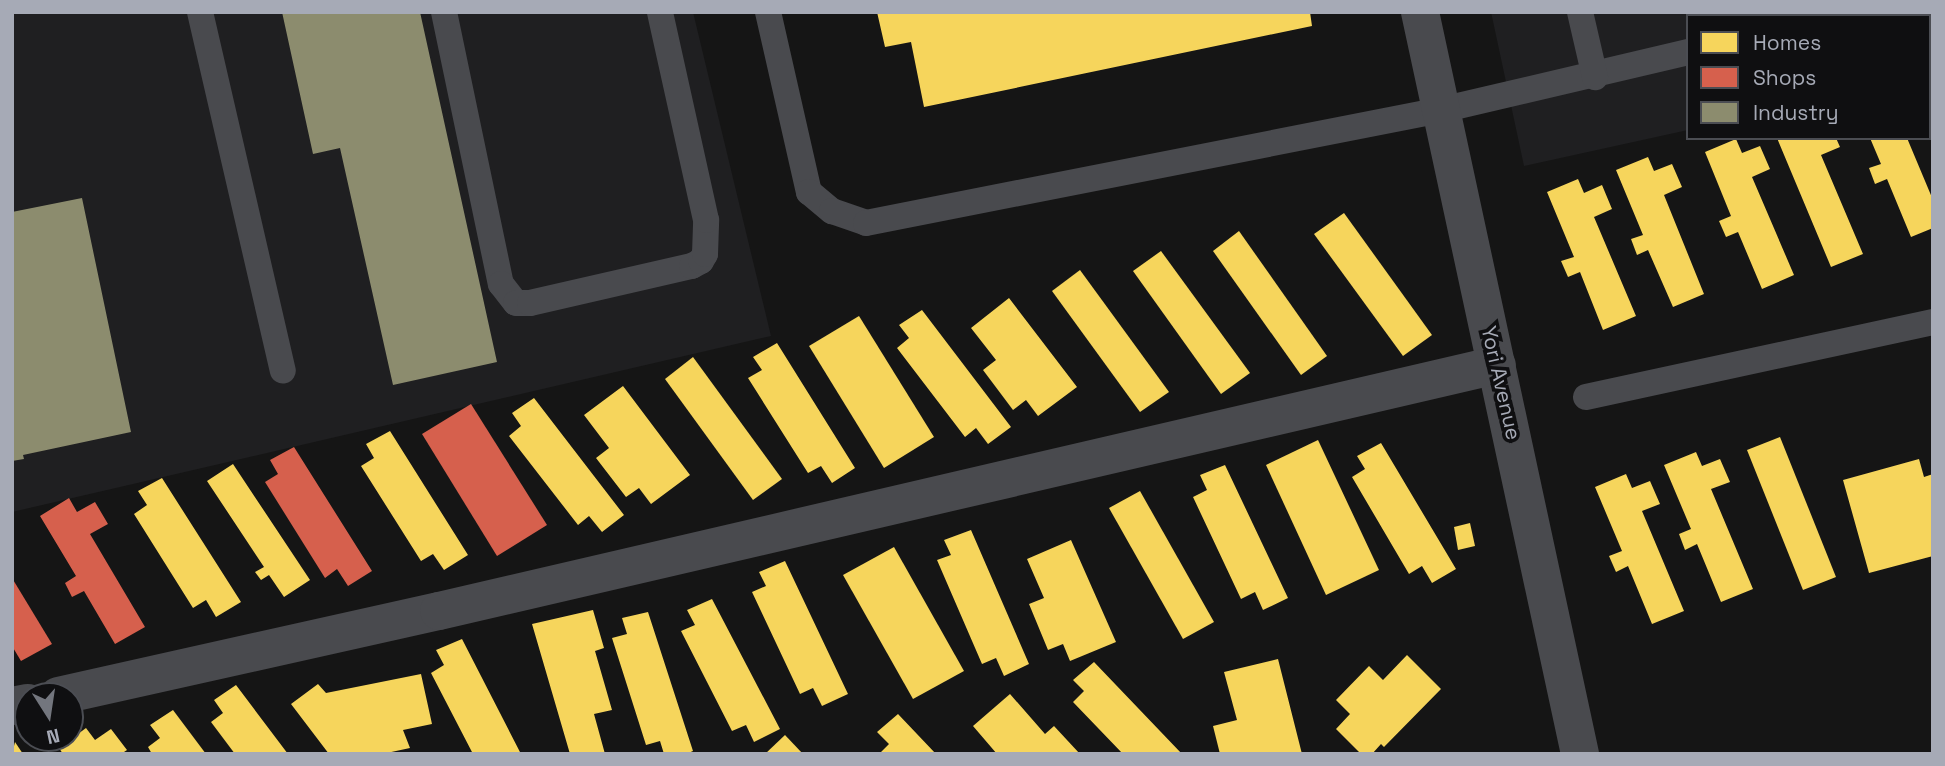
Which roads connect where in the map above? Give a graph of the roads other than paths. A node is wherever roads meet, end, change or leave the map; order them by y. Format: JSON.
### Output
{"nodes":[{"id":1,"x":200,"y":12,"type":"edge"},
{"id":2,"x":444,"y":12,"type":"edge"},
{"id":3,"x":660,"y":12,"type":"edge"},
{"id":4,"x":768,"y":12,"type":"edge"},
{"id":5,"x":1419,"y":12,"type":"edge"},
{"id":6,"x":1580,"y":12,"type":"edge"},
{"id":7,"x":1686,"y":53,"type":"edge"},
{"id":8,"x":1595,"y":76,"type":"junction"},
{"id":9,"x":1441,"y":110,"type":"junction"},
{"id":10,"x":1933,"y":322,"type":"edge"},
{"id":11,"x":1497,"y":365,"type":"junction"},
{"id":12,"x":283,"y":371,"type":"dead end"},
{"id":13,"x":1586,"y":397,"type":"dead end"},
{"id":14,"x":84,"y":690,"type":"edge"},
{"id":15,"x":1580,"y":754,"type":"edge"}],
"edges":[{"from":1,"to":12,"type":"lane"},
{"from":2,"to":3,"type":"lane"},
{"from":4,"to":9,"type":"lane"},
{"from":5,"to":9,"type":"street","name":"Yori Avenue"},
{"from":6,"to":8,"type":"lane"},
{"from":7,"to":8,"type":"lane"},
{"from":8,"to":9,"type":"lane"},
{"from":9,"to":11,"type":"street","name":"Yori Avenue"},
{"from":10,"to":13,"type":"lane"},
{"from":11,"to":14,"type":"street"},
{"from":11,"to":15,"type":"street","name":"Yori Avenue"}]}
